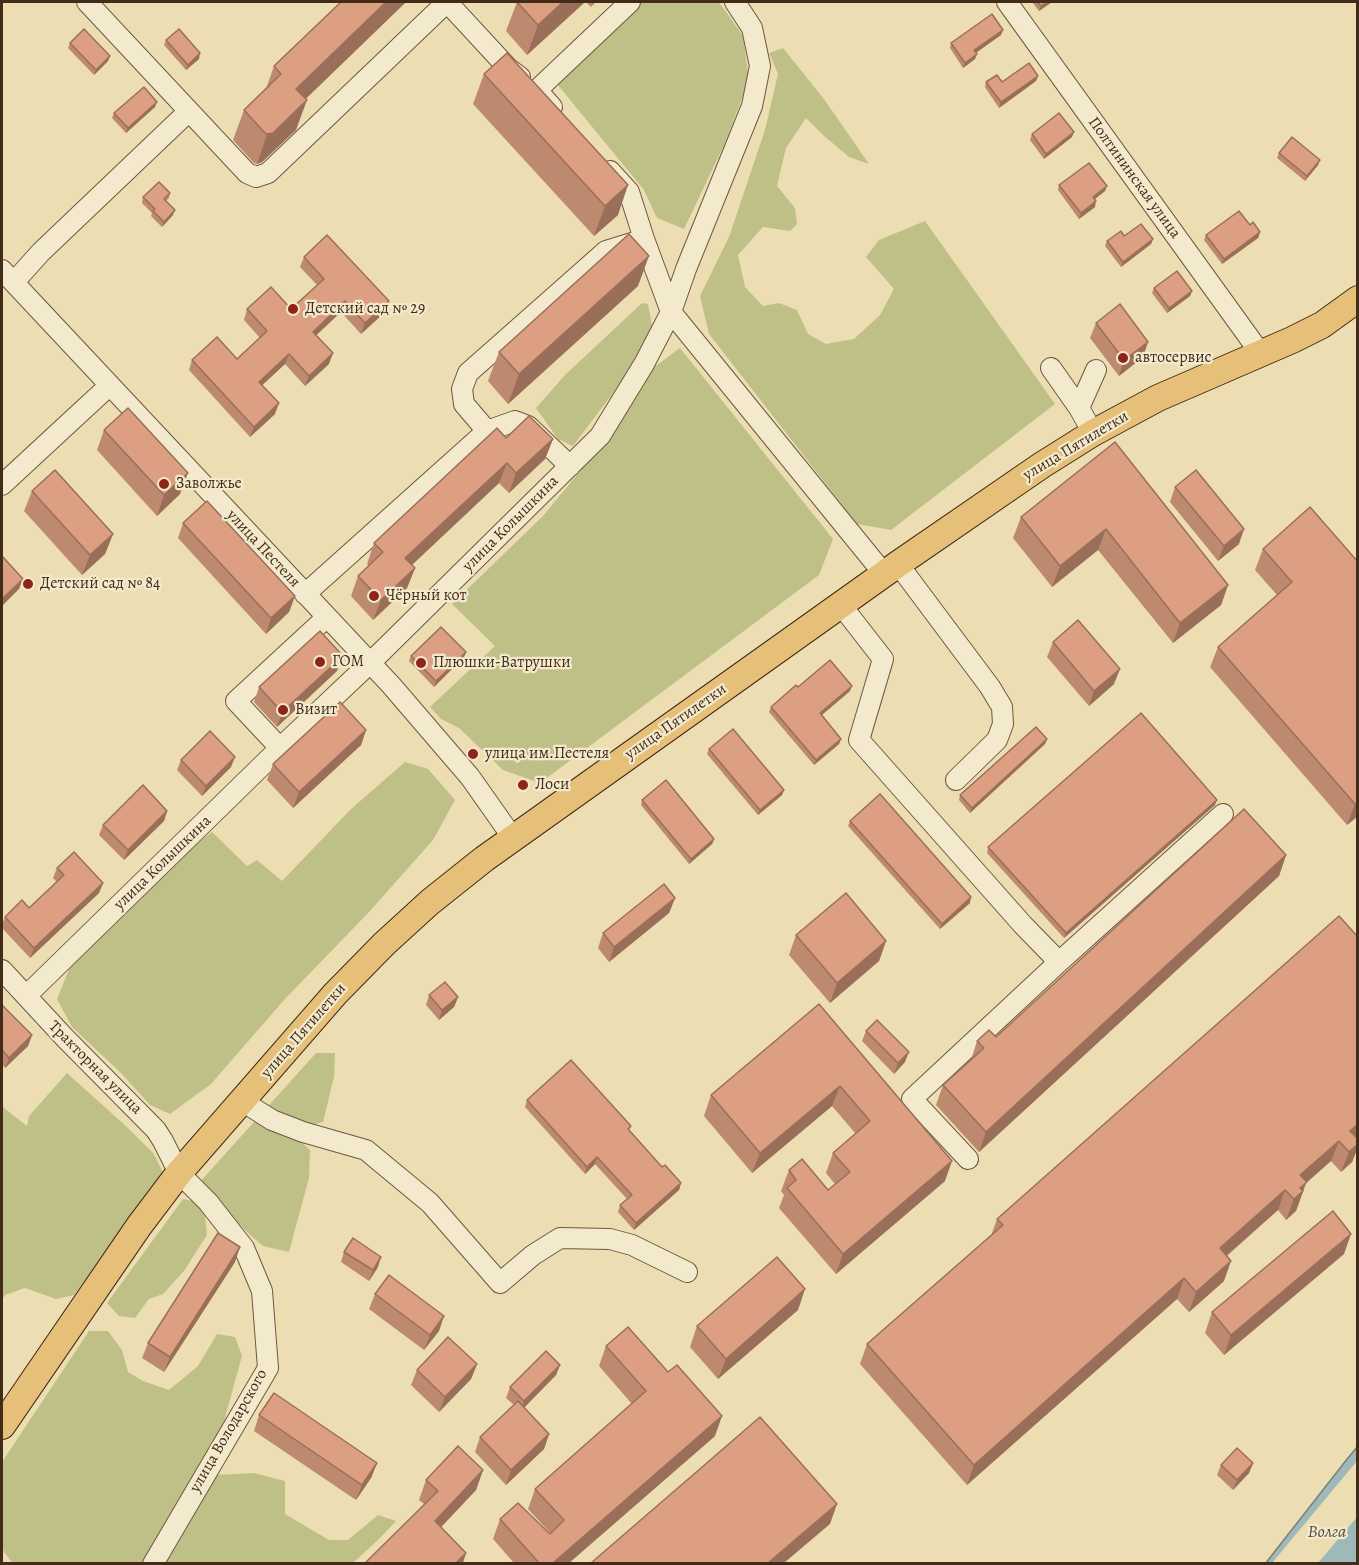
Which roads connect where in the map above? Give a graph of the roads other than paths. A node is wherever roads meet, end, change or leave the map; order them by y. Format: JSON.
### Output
{"nodes":[{"id":1,"x":87,"y":2,"type":"edge"},
{"id":2,"x":447,"y":2,"type":"edge"},
{"id":3,"x":630,"y":2,"type":"edge"},
{"id":4,"x":735,"y":2,"type":"edge"},
{"id":5,"x":1007,"y":2,"type":"edge"},
{"id":6,"x":537,"y":90,"type":"junction"},
{"id":7,"x":189,"y":111,"type":"junction"},
{"id":8,"x":568,"y":124,"type":"edge"},
{"id":9,"x":599,"y":158,"type":"edge"},
{"id":10,"x":644,"y":239,"type":"junction"},
{"id":11,"x":8,"y":276,"type":"edge"},
{"id":12,"x":1358,"y":299,"type":"edge"},
{"id":13,"x":671,"y":312,"type":"junction"},
{"id":14,"x":1261,"y":354,"type":"junction"},
{"id":15,"x":1051,"y":368,"type":"dead end"},
{"id":16,"x":1096,"y":370,"type":"dead end"},
{"id":17,"x":110,"y":385,"type":"junction"},
{"id":18,"x":1079,"y":408,"type":"junction"},
{"id":19,"x":487,"y":431,"type":"junction"},
{"id":20,"x":1093,"y":433,"type":"junction"},
{"id":21,"x":570,"y":466,"type":"junction"},
{"id":22,"x":5,"y":475,"type":"edge"},
{"id":23,"x":891,"y":569,"type":"junction"},
{"id":24,"x":305,"y":594,"type":"junction"},
{"id":25,"x":841,"y":605,"type":"junction"},
{"id":26,"x":327,"y":617,"type":"junction"},
{"id":27,"x":370,"y":663,"type":"junction"},
{"id":28,"x":280,"y":748,"type":"junction"},
{"id":29,"x":956,"y":780,"type":"dead end"},
{"id":30,"x":1223,"y":814,"type":"dead end"},
{"id":31,"x":513,"y":838,"type":"junction"},
{"id":32,"x":1059,"y":962,"type":"junction"},
{"id":33,"x":2,"y":970,"type":"edge"},
{"id":34,"x":26,"y":996,"type":"junction"},
{"id":35,"x":242,"y":1101,"type":"junction"},
{"id":36,"x":968,"y":1159,"type":"dead end"},
{"id":37,"x":179,"y":1173,"type":"junction"},
{"id":38,"x":687,"y":1272,"type":"dead end"},
{"id":39,"x":2,"y":1426,"type":"edge"},
{"id":40,"x":153,"y":1563,"type":"edge"}],
"edges":[{"from":1,"to":7,"type":"street"},
{"from":2,"to":6,"type":"street"},
{"from":2,"to":7,"type":"street"},
{"from":3,"to":6,"type":"street"},
{"from":4,"to":13,"type":"street","name":"улица Колышкина"},
{"from":5,"to":14,"type":"street","name":"Полтининская улица"},
{"from":6,"to":8,"type":"street"},
{"from":7,"to":11,"type":"street"},
{"from":9,"to":10,"type":"street"},
{"from":10,"to":13,"type":"street"},
{"from":10,"to":19,"type":"street"},
{"from":11,"to":17,"type":"street","name":"улица Пестеля"},
{"from":12,"to":14,"type":"main road","name":"улица Пятилетки"},
{"from":13,"to":21,"type":"street","name":"улица Колышкина"},
{"from":13,"to":23,"type":"street"},
{"from":14,"to":20,"type":"main road","name":"улица Пятилетки"},
{"from":15,"to":18,"type":"street"},
{"from":16,"to":18,"type":"street"},
{"from":17,"to":22,"type":"street"},
{"from":17,"to":24,"type":"street","name":"улица Пестеля"},
{"from":18,"to":20,"type":"street"},
{"from":19,"to":21,"type":"street"},
{"from":19,"to":24,"type":"street"},
{"from":20,"to":23,"type":"main road","name":"улица Пятилетки"},
{"from":21,"to":27,"type":"street","name":"улица Колышкина"},
{"from":23,"to":25,"type":"main road","name":"улица Пятилетки"},
{"from":23,"to":29,"type":"street"},
{"from":24,"to":26,"type":"street","name":"улица Пестеля"},
{"from":25,"to":31,"type":"main road","name":"улица Пятилетки"},
{"from":25,"to":32,"type":"street"},
{"from":26,"to":27,"type":"street","name":"улица Пестеля"},
{"from":26,"to":28,"type":"street"},
{"from":27,"to":28,"type":"street","name":"улица Колышкина"},
{"from":27,"to":31,"type":"street","name":"улица Пестеля"},
{"from":28,"to":34,"type":"street","name":"улица Колышкина"},
{"from":30,"to":32,"type":"street"},
{"from":31,"to":35,"type":"main road","name":"улица Пятилетки"},
{"from":32,"to":36,"type":"street"},
{"from":33,"to":34,"type":"street","name":"Тракторная улица"},
{"from":34,"to":37,"type":"street","name":"Тракторная улица"},
{"from":35,"to":37,"type":"main road","name":"улица Пятилетки"},
{"from":35,"to":38,"type":"street"},
{"from":37,"to":39,"type":"main road","name":"улица Пятилетки"},
{"from":37,"to":40,"type":"street","name":"улица Володарского"}]}
